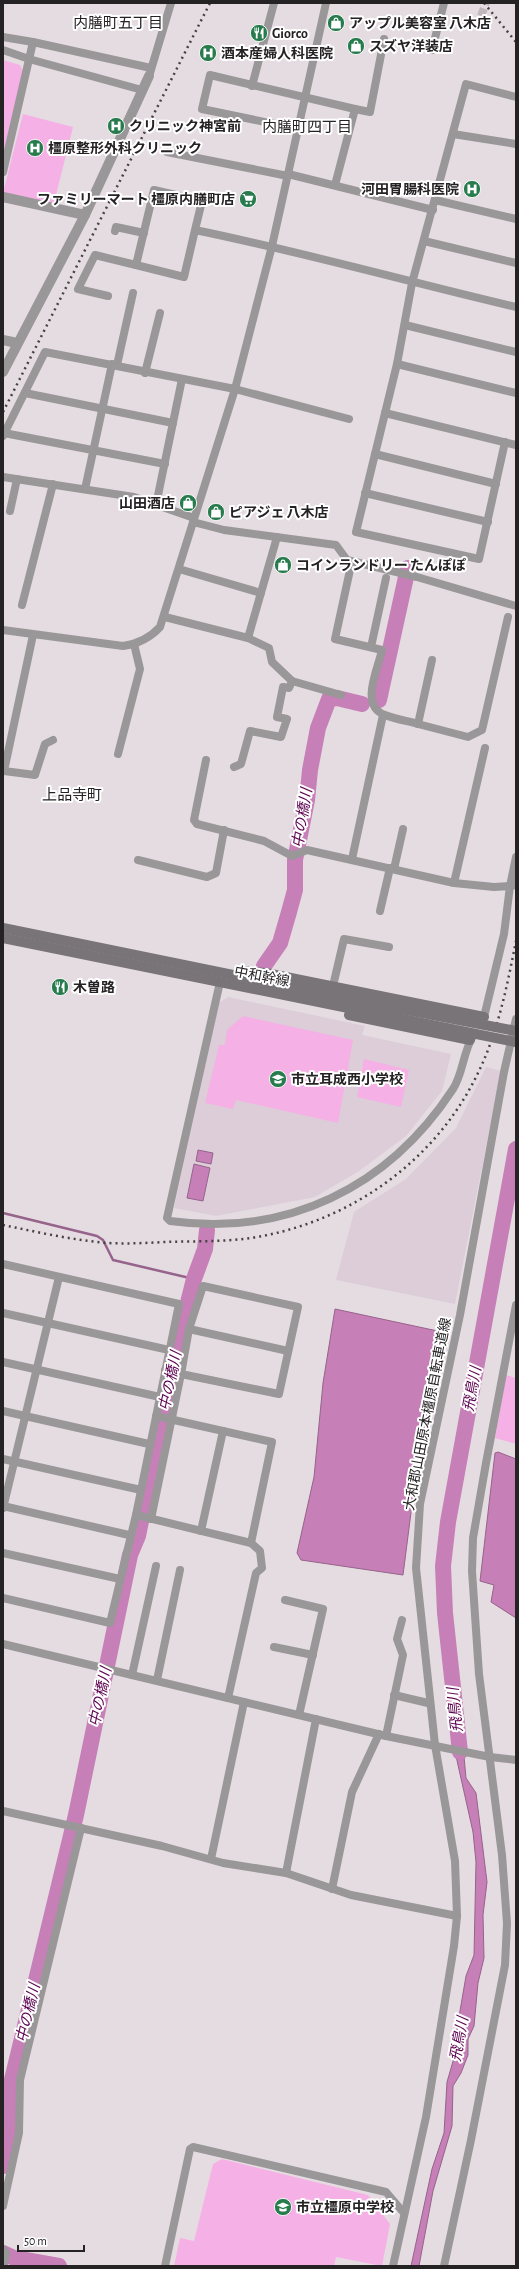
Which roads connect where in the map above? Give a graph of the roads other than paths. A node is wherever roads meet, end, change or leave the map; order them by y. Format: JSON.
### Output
{"nodes":[{"id":1,"x":171,"y":3,"type":"edge"},
{"id":2,"x":274,"y":3,"type":"edge"},
{"id":3,"x":326,"y":3,"type":"edge"},
{"id":4,"x":444,"y":3,"type":"edge"},
{"id":5,"x":3,"y":37,"type":"edge"},
{"id":6,"x":384,"y":39,"type":"dead end"},
{"id":7,"x":33,"y":42,"type":"junction"},
{"id":8,"x":3,"y":50,"type":"edge"},
{"id":9,"x":432,"y":50,"type":"dead end"},
{"id":10,"x":29,"y":59,"type":"junction"},
{"id":11,"x":150,"y":72,"type":"junction"},
{"id":12,"x":252,"y":86,"type":"junction"},
{"id":13,"x":142,"y":90,"type":"junction"},
{"id":14,"x":516,"y":97,"type":"edge"},
{"id":15,"x":306,"y":98,"type":"junction"},
{"id":16,"x":355,"y":109,"type":"junction"},
{"id":17,"x":299,"y":129,"type":"junction"},
{"id":18,"x":453,"y":134,"type":"junction"},
{"id":19,"x":516,"y":144,"type":"edge"},
{"id":20,"x":167,"y":152,"type":"dead end"},
{"id":21,"x":3,"y":172,"type":"edge"},
{"id":22,"x":288,"y":175,"type":"junction"},
{"id":23,"x":334,"y":185,"type":"junction"},
{"id":24,"x":3,"y":197,"type":"edge"},
{"id":25,"x":435,"y":200,"type":"junction"},
{"id":26,"x":432,"y":210,"type":"junction"},
{"id":27,"x":85,"y":215,"type":"junction"},
{"id":28,"x":516,"y":219,"type":"edge"},
{"id":29,"x":195,"y":230,"type":"junction"},
{"id":30,"x":115,"y":231,"type":"dead end"},
{"id":31,"x":144,"y":234,"type":"junction"},
{"id":32,"x":424,"y":241,"type":"junction"},
{"id":33,"x":272,"y":246,"type":"junction"},
{"id":34,"x":516,"y":262,"type":"edge"},
{"id":35,"x":136,"y":265,"type":"junction"},
{"id":36,"x":412,"y":283,"type":"junction"},
{"id":37,"x":133,"y":293,"type":"dead end"},
{"id":38,"x":108,"y":296,"type":"dead end"},
{"id":39,"x":516,"y":308,"type":"edge"},
{"id":40,"x":160,"y":313,"type":"dead end"},
{"id":41,"x":404,"y":325,"type":"junction"},
{"id":42,"x":3,"y":340,"type":"edge"},
{"id":43,"x":17,"y":343,"type":"junction"},
{"id":44,"x":516,"y":352,"type":"edge"},
{"id":45,"x":397,"y":364,"type":"junction"},
{"id":46,"x":114,"y":365,"type":"junction"},
{"id":47,"x":3,"y":372,"type":"edge"},
{"id":48,"x":145,"y":373,"type":"junction"},
{"id":49,"x":182,"y":379,"type":"junction"},
{"id":50,"x":235,"y":389,"type":"junction"},
{"id":51,"x":25,"y":393,"type":"junction"},
{"id":52,"x":516,"y":393,"type":"edge"},
{"id":53,"x":102,"y":409,"type":"junction"},
{"id":54,"x":385,"y":413,"type":"junction"},
{"id":55,"x":349,"y":419,"type":"dead end"},
{"id":56,"x":173,"y":423,"type":"junction"},
{"id":57,"x":4,"y":434,"type":"edge"},
{"id":58,"x":505,"y":442,"type":"junction"},
{"id":59,"x":516,"y":445,"type":"edge"},
{"id":60,"x":94,"y":450,"type":"junction"},
{"id":61,"x":375,"y":454,"type":"junction"},
{"id":62,"x":165,"y":464,"type":"junction"},
{"id":63,"x":3,"y":477,"type":"edge"},
{"id":64,"x":17,"y":479,"type":"junction"},
{"id":65,"x":53,"y":484,"type":"junction"},
{"id":66,"x":496,"y":484,"type":"junction"},
{"id":67,"x":85,"y":489,"type":"junction"},
{"id":68,"x":365,"y":493,"type":"junction"},
{"id":69,"x":156,"y":505,"type":"junction"},
{"id":70,"x":10,"y":511,"type":"dead end"},
{"id":71,"x":193,"y":520,"type":"junction"},
{"id":72,"x":488,"y":522,"type":"junction"},
{"id":73,"x":277,"y":537,"type":"junction"},
{"id":74,"x":179,"y":570,"type":"junction"},
{"id":75,"x":350,"y":570,"type":"dead end"},
{"id":76,"x":386,"y":578,"type":"dead end"},
{"id":77,"x":261,"y":593,"type":"junction"},
{"id":78,"x":22,"y":605,"type":"dead end"},
{"id":79,"x":516,"y":606,"type":"edge"},
{"id":80,"x":165,"y":616,"type":"junction"},
{"id":81,"x":508,"y":617,"type":"dead end"},
{"id":82,"x":3,"y":630,"type":"edge"},
{"id":83,"x":33,"y":635,"type":"junction"},
{"id":84,"x":248,"y":638,"type":"junction"},
{"id":85,"x":134,"y":644,"type":"junction"},
{"id":86,"x":371,"y":648,"type":"junction"},
{"id":87,"x":432,"y":660,"type":"dead end"},
{"id":88,"x":292,"y":681,"type":"junction"},
{"id":89,"x":341,"y":695,"type":"dead end"},
{"id":90,"x":383,"y":715,"type":"junction"},
{"id":91,"x":418,"y":724,"type":"junction"},
{"id":92,"x":52,"y":740,"type":"dead end"},
{"id":93,"x":485,"y":748,"type":"dead end"},
{"id":94,"x":118,"y":754,"type":"dead end"},
{"id":95,"x":206,"y":760,"type":"dead end"},
{"id":96,"x":234,"y":767,"type":"dead end"},
{"id":97,"x":403,"y":829,"type":"dead end"},
{"id":98,"x":224,"y":830,"type":"junction"},
{"id":99,"x":516,"y":857,"type":"edge"},
{"id":100,"x":352,"y":859,"type":"junction"},
{"id":101,"x":138,"y":860,"type":"dead end"},
{"id":102,"x":392,"y":869,"type":"junction"},
{"id":103,"x":454,"y":883,"type":"junction"},
{"id":104,"x":513,"y":886,"type":"edge"},
{"id":105,"x":380,"y":911,"type":"dead end"},
{"id":106,"x":5,"y":928,"type":"edge"},
{"id":107,"x":3,"y":938,"type":"edge"},
{"id":108,"x":389,"y":947,"type":"dead end"},
{"id":109,"x":209,"y":970,"type":"junction"},
{"id":110,"x":220,"y":982,"type":"junction"},
{"id":111,"x":333,"y":986,"type":"junction"},
{"id":112,"x":364,"y":1006,"type":"junction"},
{"id":113,"x":484,"y":1017,"type":"junction"},
{"id":114,"x":516,"y":1019,"type":"edge"},
{"id":115,"x":515,"y":1037,"type":"edge"},
{"id":116,"x":470,"y":1040,"type":"junction"},
{"id":117,"x":3,"y":1264,"type":"edge"},
{"id":118,"x":59,"y":1277,"type":"junction"},
{"id":119,"x":516,"y":1305,"type":"edge"},
{"id":120,"x":3,"y":1313,"type":"edge"},
{"id":121,"x":48,"y":1323,"type":"junction"},
{"id":122,"x":189,"y":1329,"type":"junction"},
{"id":123,"x":169,"y":1350,"type":"junction"},
{"id":124,"x":288,"y":1351,"type":"junction"},
{"id":125,"x":3,"y":1362,"type":"edge"},
{"id":126,"x":36,"y":1369,"type":"junction"},
{"id":127,"x":172,"y":1372,"type":"junction"},
{"id":128,"x":160,"y":1397,"type":"junction"},
{"id":129,"x":3,"y":1411,"type":"edge"},
{"id":130,"x":25,"y":1416,"type":"junction"},
{"id":131,"x":158,"y":1417,"type":"junction"},
{"id":132,"x":170,"y":1420,"type":"junction"},
{"id":133,"x":222,"y":1431,"type":"junction"},
{"id":134,"x":149,"y":1444,"type":"junction"},
{"id":135,"x":3,"y":1459,"type":"edge"},
{"id":136,"x":13,"y":1462,"type":"junction"},
{"id":137,"x":141,"y":1490,"type":"junction"},
{"id":138,"x":3,"y":1507,"type":"edge"},
{"id":139,"x":137,"y":1515,"type":"junction"},
{"id":140,"x":149,"y":1518,"type":"junction"},
{"id":141,"x":201,"y":1531,"type":"junction"},
{"id":142,"x":129,"y":1535,"type":"junction"},
{"id":143,"x":251,"y":1543,"type":"junction"},
{"id":144,"x":3,"y":1553,"type":"edge"},
{"id":145,"x":156,"y":1566,"type":"dead end"},
{"id":146,"x":180,"y":1570,"type":"dead end"},
{"id":147,"x":120,"y":1579,"type":"junction"},
{"id":148,"x":3,"y":1598,"type":"edge"},
{"id":149,"x":285,"y":1600,"type":"dead end"},
{"id":150,"x":402,"y":1620,"type":"dead end"},
{"id":151,"x":3,"y":1644,"type":"edge"},
{"id":152,"x":274,"y":1647,"type":"dead end"},
{"id":153,"x":313,"y":1655,"type":"junction"},
{"id":154,"x":132,"y":1674,"type":"junction"},
{"id":155,"x":157,"y":1680,"type":"junction"},
{"id":156,"x":394,"y":1695,"type":"junction"},
{"id":157,"x":228,"y":1698,"type":"junction"},
{"id":158,"x":244,"y":1702,"type":"junction"},
{"id":159,"x":428,"y":1703,"type":"dead end"},
{"id":160,"x":299,"y":1715,"type":"junction"},
{"id":161,"x":316,"y":1719,"type":"junction"},
{"id":162,"x":382,"y":1735,"type":"junction"},
{"id":163,"x":439,"y":1746,"type":"junction"},
{"id":164,"x":488,"y":1757,"type":"junction"},
{"id":165,"x":516,"y":1760,"type":"edge"},
{"id":166,"x":3,"y":1810,"type":"edge"},
{"id":167,"x":81,"y":1828,"type":"junction"},
{"id":168,"x":211,"y":1859,"type":"junction"},
{"id":169,"x":286,"y":1873,"type":"junction"},
{"id":170,"x":332,"y":1889,"type":"junction"},
{"id":171,"x":457,"y":1916,"type":"junction"},
{"id":172,"x":3,"y":2206,"type":"edge"},
{"id":173,"x":404,"y":2213,"type":"junction"},
{"id":174,"x":3,"y":2249,"type":"edge"},
{"id":175,"x":6,"y":2265,"type":"edge"},
{"id":176,"x":165,"y":2266,"type":"edge"},
{"id":177,"x":393,"y":2266,"type":"edge"},
{"id":178,"x":444,"y":2266,"type":"edge"}],
"edges":[{"from":1,"to":11,"type":"street"},
{"from":2,"to":12,"type":"street"},
{"from":3,"to":15,"type":"street"},
{"from":4,"to":9,"type":"street"},
{"from":5,"to":7,"type":"street"},
{"from":6,"to":16,"type":"street"},
{"from":7,"to":10,"type":"street"},
{"from":7,"to":11,"type":"street"},
{"from":8,"to":10,"type":"street"},
{"from":10,"to":13,"type":"street"},
{"from":10,"to":21,"type":"street"},
{"from":11,"to":13,"type":"street"},
{"from":12,"to":15,"type":"street"},
{"from":12,"to":17,"type":"street"},
{"from":13,"to":27,"type":"street"},
{"from":14,"to":18,"type":"street"},
{"from":15,"to":16,"type":"street"},
{"from":15,"to":17,"type":"street"},
{"from":16,"to":23,"type":"street"},
{"from":17,"to":22,"type":"street"},
{"from":18,"to":19,"type":"street"},
{"from":18,"to":25,"type":"street"},
{"from":20,"to":22,"type":"street"},
{"from":22,"to":23,"type":"street"},
{"from":22,"to":33,"type":"street"},
{"from":23,"to":26,"type":"street"},
{"from":24,"to":27,"type":"street"},
{"from":25,"to":26,"type":"street"},
{"from":25,"to":28,"type":"street"},
{"from":26,"to":32,"type":"street"},
{"from":27,"to":43,"type":"street"},
{"from":29,"to":31,"type":"street"},
{"from":29,"to":33,"type":"street"},
{"from":29,"to":35,"type":"street"},
{"from":30,"to":31,"type":"street"},
{"from":31,"to":35,"type":"street"},
{"from":32,"to":34,"type":"street"},
{"from":32,"to":36,"type":"street"},
{"from":33,"to":36,"type":"street"},
{"from":33,"to":50,"type":"street"},
{"from":35,"to":38,"type":"street"},
{"from":36,"to":39,"type":"street"},
{"from":36,"to":41,"type":"street"},
{"from":37,"to":46,"type":"street"},
{"from":40,"to":48,"type":"street"},
{"from":41,"to":44,"type":"street"},
{"from":41,"to":45,"type":"street"},
{"from":42,"to":43,"type":"street"},
{"from":43,"to":47,"type":"street"},
{"from":45,"to":52,"type":"street"},
{"from":45,"to":54,"type":"street"},
{"from":46,"to":48,"type":"street"},
{"from":46,"to":51,"type":"street"},
{"from":46,"to":53,"type":"street"},
{"from":48,"to":49,"type":"street"},
{"from":49,"to":50,"type":"street"},
{"from":49,"to":56,"type":"street"},
{"from":50,"to":55,"type":"street"},
{"from":50,"to":71,"type":"street"},
{"from":51,"to":53,"type":"street"},
{"from":51,"to":57,"type":"street"},
{"from":53,"to":56,"type":"street"},
{"from":53,"to":60,"type":"street"},
{"from":54,"to":58,"type":"street"},
{"from":54,"to":61,"type":"street"},
{"from":56,"to":62,"type":"street"},
{"from":57,"to":60,"type":"street"},
{"from":58,"to":59,"type":"street"},
{"from":58,"to":66,"type":"street"},
{"from":60,"to":62,"type":"street"},
{"from":60,"to":67,"type":"street"},
{"from":61,"to":66,"type":"street"},
{"from":61,"to":68,"type":"street"},
{"from":62,"to":69,"type":"street"},
{"from":63,"to":64,"type":"street"},
{"from":64,"to":65,"type":"street"},
{"from":64,"to":70,"type":"street"},
{"from":65,"to":67,"type":"street"},
{"from":65,"to":78,"type":"street"},
{"from":66,"to":72,"type":"street"},
{"from":67,"to":69,"type":"street"},
{"from":68,"to":72,"type":"street"},
{"from":68,"to":72,"type":"street"},
{"from":69,"to":71,"type":"street"},
{"from":71,"to":73,"type":"street"},
{"from":71,"to":74,"type":"street"},
{"from":73,"to":77,"type":"street"},
{"from":73,"to":79,"type":"street"},
{"from":74,"to":77,"type":"street"},
{"from":74,"to":80,"type":"street"},
{"from":75,"to":86,"type":"street"},
{"from":76,"to":86,"type":"street"},
{"from":77,"to":84,"type":"street"},
{"from":80,"to":84,"type":"street"},
{"from":80,"to":85,"type":"street"},
{"from":81,"to":91,"type":"street"},
{"from":82,"to":83,"type":"street"},
{"from":83,"to":85,"type":"street"},
{"from":83,"to":92,"type":"street"},
{"from":84,"to":88,"type":"street"},
{"from":85,"to":94,"type":"street"},
{"from":86,"to":90,"type":"street"},
{"from":87,"to":91,"type":"street"},
{"from":88,"to":89,"type":"street"},
{"from":88,"to":96,"type":"street"},
{"from":90,"to":91,"type":"street"},
{"from":90,"to":100,"type":"street"},
{"from":93,"to":103,"type":"street"},
{"from":95,"to":98,"type":"street"},
{"from":97,"to":102,"type":"street"},
{"from":98,"to":100,"type":"street"},
{"from":98,"to":101,"type":"street"},
{"from":99,"to":104,"type":"street"},
{"from":100,"to":102,"type":"street"},
{"from":102,"to":103,"type":"street"},
{"from":102,"to":105,"type":"street"},
{"from":103,"to":104,"type":"street"},
{"from":104,"to":113,"type":"street"},
{"from":106,"to":109,"type":"main road","name":"中和幹線"},
{"from":107,"to":110,"type":"main road","name":"中和幹線"},
{"from":108,"to":111,"type":"street"},
{"from":109,"to":111,"type":"main road"},
{"from":109,"to":112,"type":"main road","name":"中和幹線"},
{"from":110,"to":112,"type":"main road","name":"中和幹線"},
{"from":110,"to":116,"type":"main road"},
{"from":110,"to":116,"type":"street"},
{"from":111,"to":113,"type":"main road"},
{"from":112,"to":115,"type":"main road","name":"中和幹線","bridge":true},
{"from":113,"to":116,"type":"street"},
{"from":114,"to":115,"type":"street","name":"大和郡山田原本橿原自転車道線"},
{"from":115,"to":163,"type":"street","name":"大和郡山田原本橿原自転車道線"},
{"from":117,"to":118,"type":"street"},
{"from":118,"to":121,"type":"street"},
{"from":118,"to":123,"type":"street"},
{"from":119,"to":164,"type":"street"},
{"from":120,"to":121,"type":"street"},
{"from":121,"to":123,"type":"street"},
{"from":121,"to":126,"type":"street"},
{"from":122,"to":124,"type":"street"},
{"from":122,"to":124,"type":"street"},
{"from":122,"to":127,"type":"street"},
{"from":123,"to":127,"type":"street"},
{"from":124,"to":127,"type":"street"},
{"from":125,"to":126,"type":"street"},
{"from":126,"to":128,"type":"street"},
{"from":126,"to":130,"type":"street"},
{"from":127,"to":128,"type":"street"},
{"from":127,"to":132,"type":"street"},
{"from":128,"to":131,"type":"street"},
{"from":129,"to":130,"type":"street"},
{"from":130,"to":134,"type":"street"},
{"from":130,"to":136,"type":"street"},
{"from":131,"to":132,"type":"street"},
{"from":131,"to":134,"type":"street"},
{"from":132,"to":133,"type":"street"},
{"from":132,"to":140,"type":"street"},
{"from":133,"to":141,"type":"street"},
{"from":133,"to":143,"type":"street"},
{"from":134,"to":137,"type":"street"},
{"from":135,"to":136,"type":"street"},
{"from":136,"to":137,"type":"street"},
{"from":136,"to":138,"type":"street"},
{"from":137,"to":139,"type":"street"},
{"from":138,"to":142,"type":"street"},
{"from":139,"to":140,"type":"street"},
{"from":139,"to":142,"type":"street"},
{"from":140,"to":141,"type":"street"},
{"from":141,"to":143,"type":"street"},
{"from":142,"to":147,"type":"street"},
{"from":143,"to":157,"type":"street"},
{"from":144,"to":147,"type":"street"},
{"from":145,"to":154,"type":"street"},
{"from":146,"to":155,"type":"street"},
{"from":147,"to":148,"type":"street"},
{"from":149,"to":153,"type":"street"},
{"from":150,"to":156,"type":"street"},
{"from":151,"to":154,"type":"street"},
{"from":152,"to":153,"type":"street"},
{"from":153,"to":160,"type":"street"},
{"from":154,"to":155,"type":"street"},
{"from":155,"to":157,"type":"street"},
{"from":156,"to":159,"type":"street"},
{"from":156,"to":162,"type":"street"},
{"from":157,"to":158,"type":"street"},
{"from":158,"to":160,"type":"street"},
{"from":158,"to":168,"type":"street"},
{"from":160,"to":161,"type":"street"},
{"from":161,"to":162,"type":"street"},
{"from":161,"to":169,"type":"street"},
{"from":162,"to":163,"type":"street"},
{"from":162,"to":170,"type":"street"},
{"from":163,"to":164,"type":"street"},
{"from":163,"to":171,"type":"street","name":"大和郡山田原本橿原自転車道線"},
{"from":164,"to":165,"type":"street"},
{"from":164,"to":178,"type":"street"},
{"from":166,"to":167,"type":"street"},
{"from":167,"to":168,"type":"street"},
{"from":167,"to":172,"type":"street"},
{"from":168,"to":169,"type":"street"},
{"from":169,"to":170,"type":"street"},
{"from":170,"to":171,"type":"street"},
{"from":171,"to":173,"type":"street","name":"大和郡山田原本橿原自転車道線"},
{"from":173,"to":176,"type":"street"},
{"from":173,"to":177,"type":"street"},
{"from":174,"to":175,"type":"street"}]}
